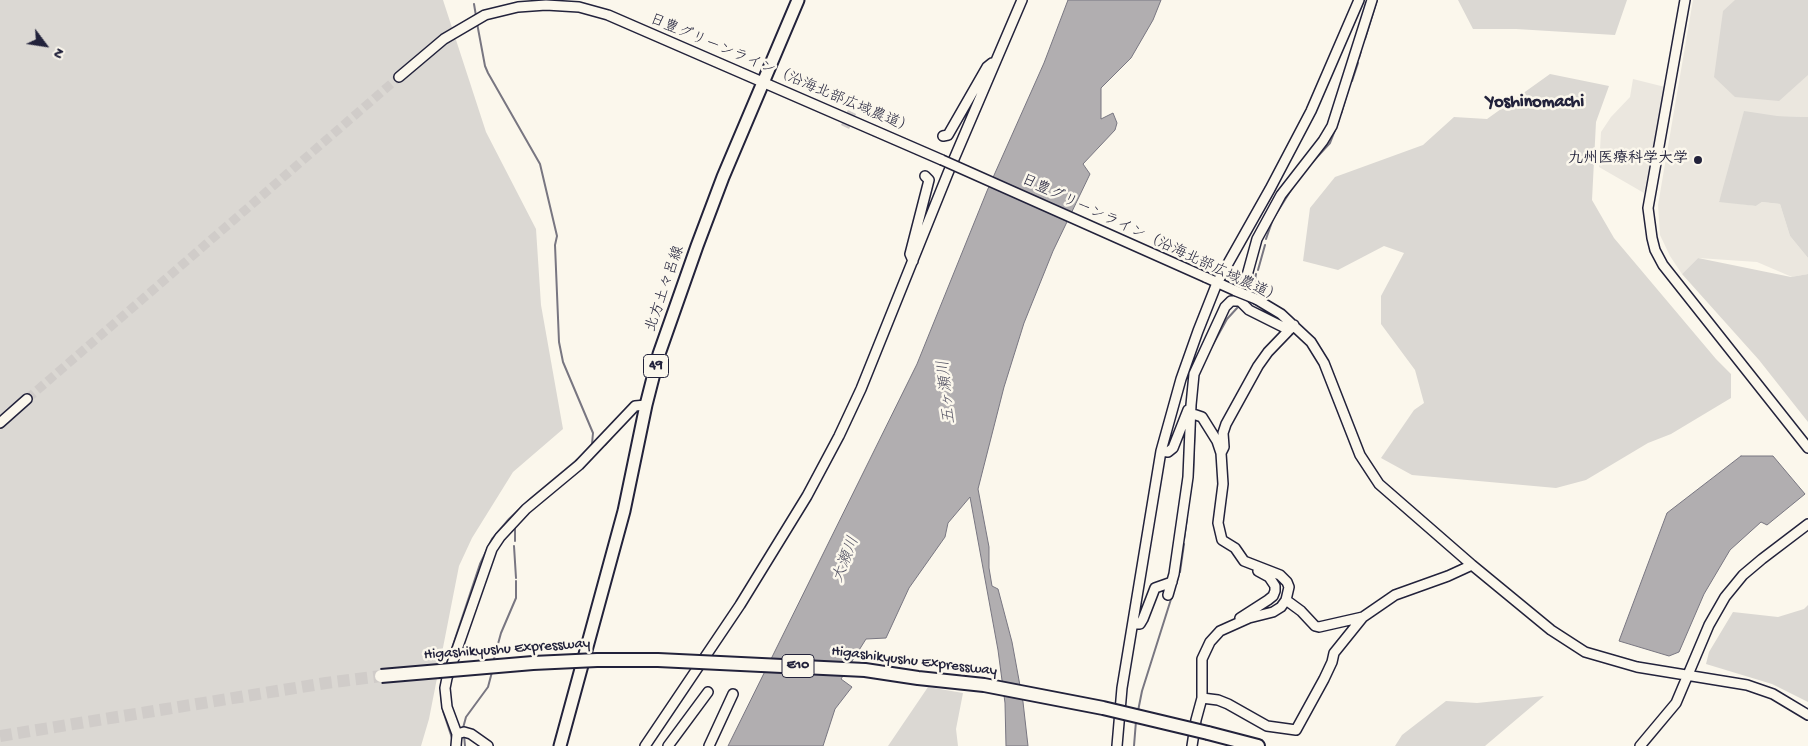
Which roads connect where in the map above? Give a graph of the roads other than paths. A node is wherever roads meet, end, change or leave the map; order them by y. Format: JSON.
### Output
{"nodes":[{"id":1,"x":798,"y":0,"type":"edge"},
{"id":2,"x":1022,"y":0,"type":"edge"},
{"id":3,"x":1359,"y":0,"type":"edge"},
{"id":4,"x":1372,"y":0,"type":"edge"},
{"id":5,"x":1685,"y":0,"type":"edge"},
{"id":6,"x":996,"y":60,"type":"junction"},
{"id":7,"x":399,"y":77,"type":"tunnel mouth"},
{"id":8,"x":762,"y":82,"type":"junction"},
{"id":9,"x":943,"y":136,"type":"dead end"},
{"id":10,"x":925,"y":176,"type":"dead end"},
{"id":11,"x":914,"y":261,"type":"junction"},
{"id":12,"x":1217,"y":283,"type":"junction"},
{"id":13,"x":1240,"y":301,"type":"junction"},
{"id":14,"x":1291,"y":327,"type":"junction"},
{"id":15,"x":27,"y":399,"type":"tunnel mouth"},
{"id":16,"x":646,"y":405,"type":"junction"},
{"id":17,"x":1190,"y":409,"type":"junction"},
{"id":18,"x":0,"y":423,"type":"edge"},
{"id":19,"x":1808,"y":448,"type":"edge"},
{"id":20,"x":1161,"y":451,"type":"junction"},
{"id":21,"x":1221,"y":453,"type":"junction"},
{"id":22,"x":1808,"y":524,"type":"edge"},
{"id":23,"x":1244,"y":561,"type":"junction"},
{"id":24,"x":1472,"y":565,"type":"junction"},
{"id":25,"x":1172,"y":582,"type":"junction"},
{"id":26,"x":1168,"y":595,"type":"dead end"},
{"id":27,"x":1286,"y":600,"type":"junction"},
{"id":28,"x":1363,"y":617,"type":"junction"},
{"id":29,"x":1133,"y":624,"type":"junction"},
{"id":30,"x":1228,"y":628,"type":"junction"},
{"id":31,"x":1689,"y":675,"type":"junction"},
{"id":32,"x":382,"y":676,"type":"tunnel mouth"},
{"id":33,"x":708,"y":692,"type":"dead end"},
{"id":34,"x":733,"y":694,"type":"dead end"},
{"id":35,"x":1202,"y":698,"type":"junction"},
{"id":36,"x":1808,"y":715,"type":"edge"},
{"id":37,"x":457,"y":734,"type":"junction"},
{"id":38,"x":456,"y":746,"type":"edge"},
{"id":39,"x":488,"y":746,"type":"edge"},
{"id":40,"x":560,"y":746,"type":"edge"},
{"id":41,"x":645,"y":746,"type":"edge"},
{"id":42,"x":668,"y":746,"type":"edge"},
{"id":43,"x":708,"y":746,"type":"edge"},
{"id":44,"x":1117,"y":746,"type":"edge"},
{"id":45,"x":1192,"y":746,"type":"edge"},
{"id":46,"x":1258,"y":746,"type":"edge"},
{"id":47,"x":1640,"y":746,"type":"edge"}],
"edges":[{"from":1,"to":8,"type":"main road","name":"北方土々呂線","number":"49"},
{"from":2,"to":6,"type":"street"},
{"from":3,"to":12,"type":"street"},
{"from":4,"to":13,"type":"street"},
{"from":5,"to":19,"type":"street"},
{"from":6,"to":9,"type":"street"},
{"from":6,"to":11,"type":"street"},
{"from":7,"to":8,"type":"street","name":"日豊グリーンライン（沿海北部広域農道）"},
{"from":8,"to":12,"type":"street","name":"日豊グリーンライン（沿海北部広域農道）","bridge":true},
{"from":8,"to":16,"type":"main road","name":"北方土々呂線","number":"49"},
{"from":10,"to":11,"type":"street"},
{"from":11,"to":41,"type":"street"},
{"from":12,"to":14,"type":"street","name":"日豊グリーンライン（沿海北部広域農道）","bridge":true},
{"from":12,"to":20,"type":"street"},
{"from":13,"to":14,"type":"street"},
{"from":13,"to":17,"type":"street"},
{"from":14,"to":21,"type":"street"},
{"from":14,"to":24,"type":"street","name":"日豊グリーンライン（沿海北部広域農道）"},
{"from":15,"to":18,"type":"street"},
{"from":16,"to":37,"type":"street"},
{"from":16,"to":40,"type":"main road","name":"北方土々呂線","number":"49"},
{"from":17,"to":20,"type":"street"},
{"from":17,"to":21,"type":"street"},
{"from":17,"to":25,"type":"street"},
{"from":20,"to":29,"type":"street"},
{"from":21,"to":23,"type":"street"},
{"from":22,"to":31,"type":"street"},
{"from":23,"to":27,"type":"street"},
{"from":23,"to":30,"type":"street"},
{"from":24,"to":28,"type":"street"},
{"from":24,"to":31,"type":"street","name":"日豊グリーンライン（沿海北部広域農道）"},
{"from":25,"to":26,"type":"street"},
{"from":25,"to":29,"type":"street"},
{"from":27,"to":28,"type":"street"},
{"from":27,"to":30,"type":"street"},
{"from":28,"to":35,"type":"street"},
{"from":29,"to":44,"type":"street"},
{"from":30,"to":35,"type":"street"},
{"from":31,"to":36,"type":"street","name":"日豊グリーンライン（沿海北部広域農道）"},
{"from":31,"to":47,"type":"street"},
{"from":32,"to":46,"type":"highway","name":"Higashikyushu Expressway","number":"E10","bridge":true},
{"from":33,"to":42,"type":"street"},
{"from":34,"to":43,"type":"street"},
{"from":35,"to":45,"type":"street"},
{"from":37,"to":38,"type":"street"},
{"from":37,"to":39,"type":"street"}]}
